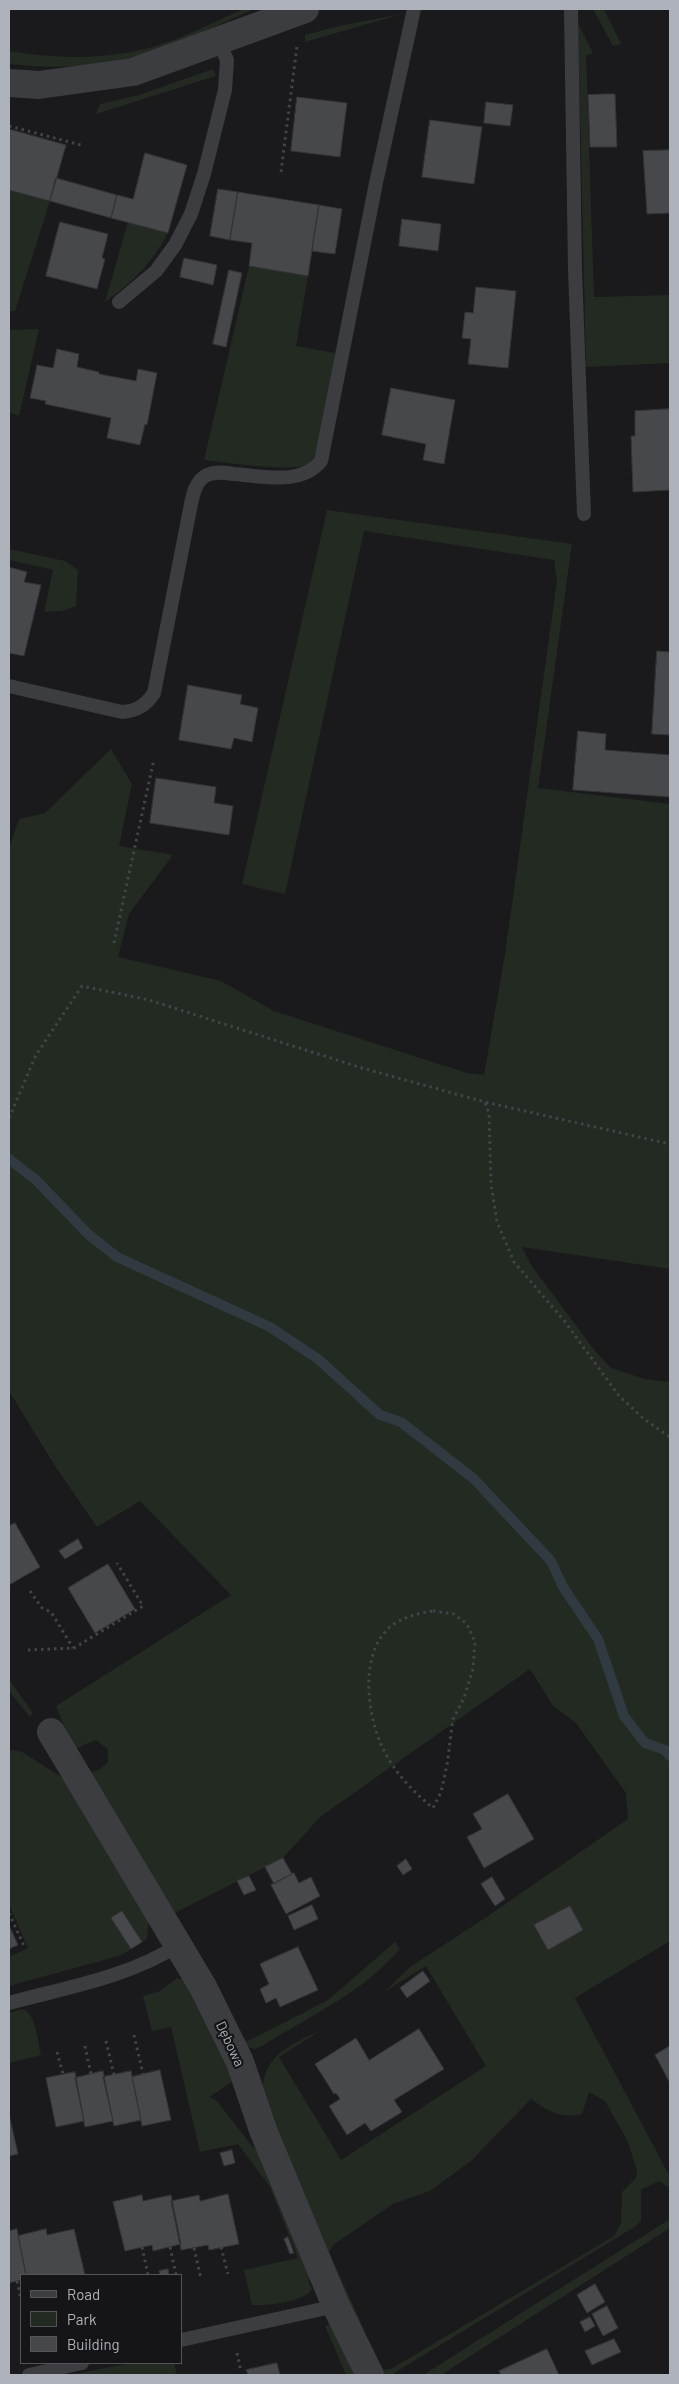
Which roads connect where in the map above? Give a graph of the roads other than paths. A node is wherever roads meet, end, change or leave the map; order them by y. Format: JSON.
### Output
{"nodes":[{"id":1,"x":306,"y":9,"type":"edge"},
{"id":2,"x":414,"y":9,"type":"edge"},
{"id":3,"x":571,"y":9,"type":"edge"},
{"id":4,"x":219,"y":42,"type":"junction"},
{"id":5,"x":9,"y":83,"type":"edge"},
{"id":6,"x":119,"y":302,"type":"dead end"},
{"id":7,"x":584,"y":514,"type":"dead end"},
{"id":8,"x":9,"y":686,"type":"edge"},
{"id":9,"x":51,"y":1732,"type":"dead end"},
{"id":10,"x":178,"y":1945,"type":"junction"},
{"id":11,"x":9,"y":2003,"type":"edge"},
{"id":12,"x":336,"y":2306,"type":"junction"},
{"id":13,"x":182,"y":2340,"type":"edge"},
{"id":14,"x":78,"y":2364,"type":"edge"},
{"id":15,"x":29,"y":2375,"type":"edge"},
{"id":16,"x":370,"y":2375,"type":"edge"}],
"edges":[{"from":1,"to":4,"type":"street"},
{"from":2,"to":8,"type":"lane"},
{"from":3,"to":7,"type":"lane"},
{"from":4,"to":5,"type":"street"},
{"from":4,"to":6,"type":"lane"},
{"from":9,"to":10,"type":"street","name":"Dębowa"},
{"from":10,"to":11,"type":"lane"},
{"from":10,"to":12,"type":"street","name":"Dębowa"},
{"from":12,"to":13,"type":"lane"},
{"from":12,"to":16,"type":"street","name":"Dębowa"},
{"from":14,"to":15,"type":"lane"}]}
